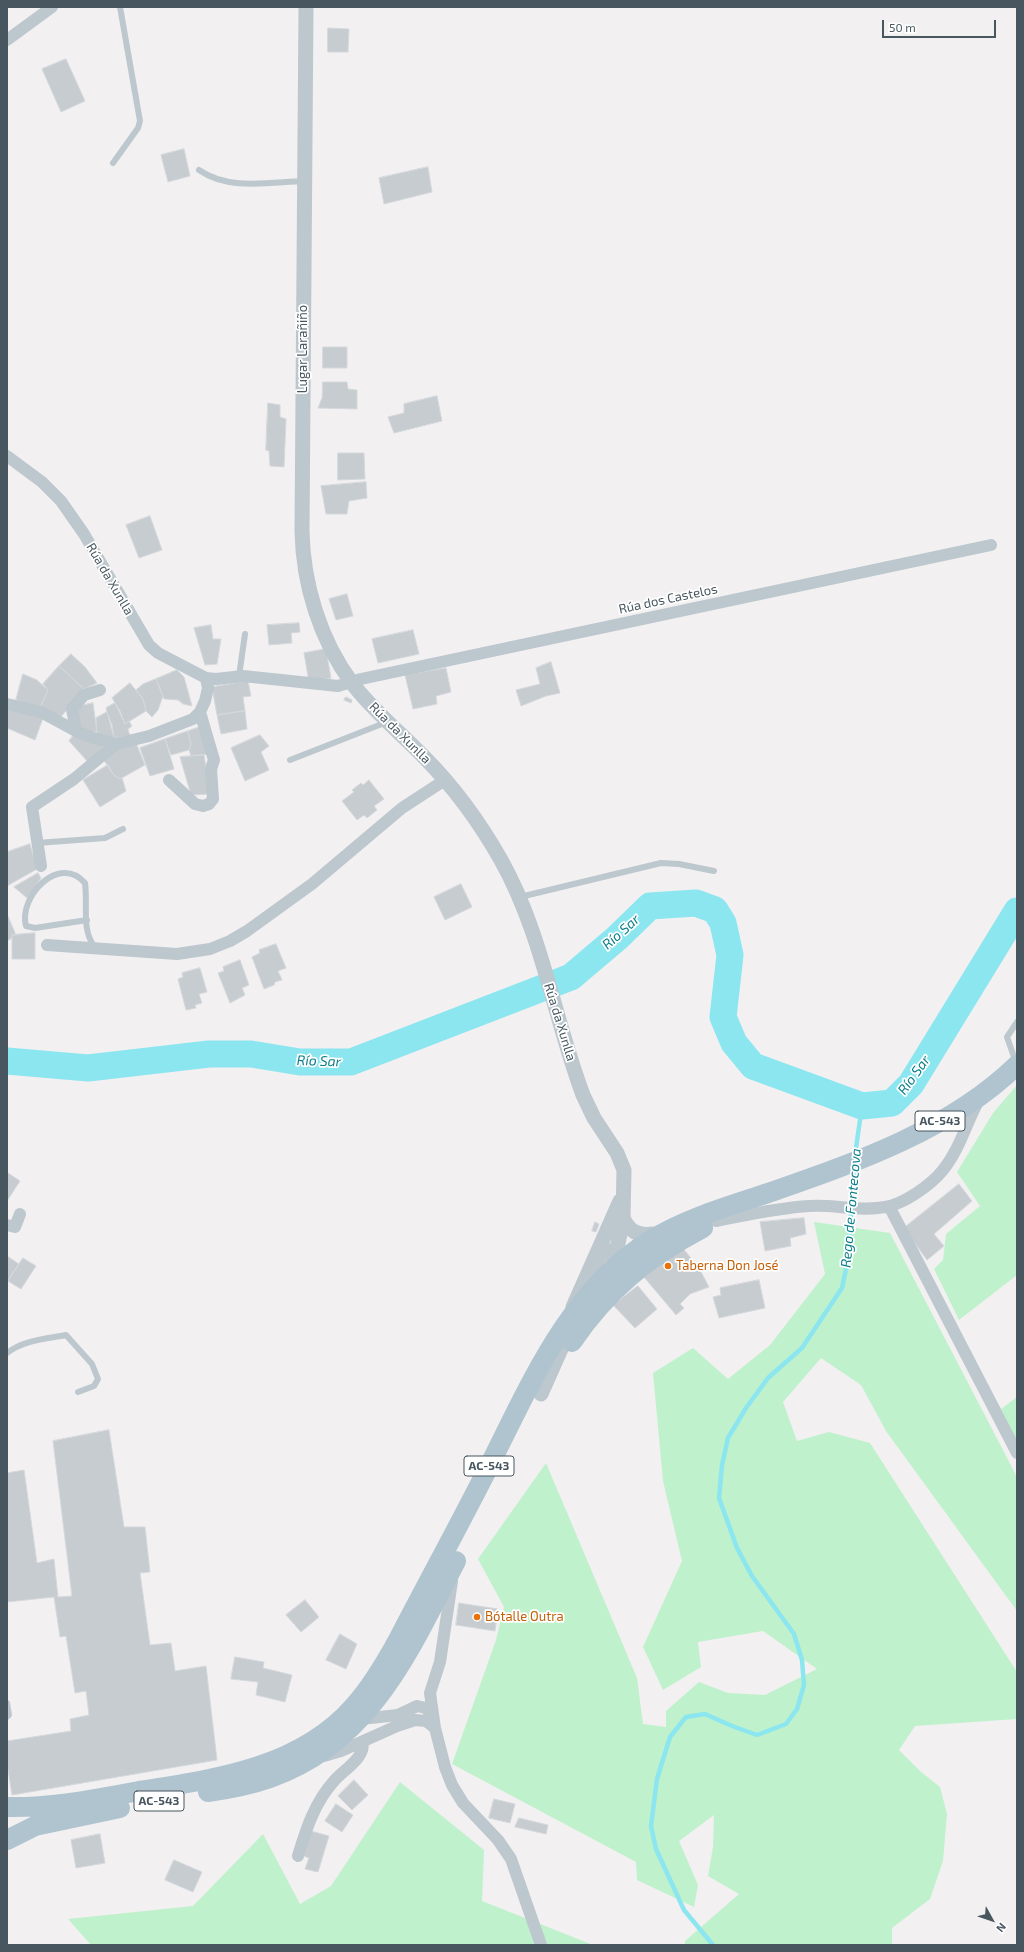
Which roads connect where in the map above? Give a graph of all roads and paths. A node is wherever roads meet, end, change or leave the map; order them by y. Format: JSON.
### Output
{"nodes":[{"id":1,"x":52,"y":7,"type":"edge"},
{"id":2,"x":120,"y":7,"type":"edge"},
{"id":3,"x":306,"y":7,"type":"edge"},
{"id":4,"x":7,"y":40,"type":"edge"},
{"id":5,"x":113,"y":163,"type":"dead end"},
{"id":6,"x":199,"y":170,"type":"dead end"},
{"id":7,"x":304,"y":181,"type":"junction"},
{"id":8,"x":7,"y":456,"type":"edge"},
{"id":9,"x":991,"y":545,"type":"dead end"},
{"id":10,"x":245,"y":634,"type":"dead end"},
{"id":11,"x":239,"y":676,"type":"junction"},
{"id":12,"x":206,"y":678,"type":"junction"},
{"id":13,"x":351,"y":682,"type":"junction"},
{"id":14,"x":100,"y":690,"type":"dead end"},
{"id":15,"x":7,"y":704,"type":"edge"},
{"id":16,"x":200,"y":712,"type":"junction"},
{"id":17,"x":388,"y":722,"type":"junction"},
{"id":18,"x":76,"y":731,"type":"junction"},
{"id":19,"x":116,"y":744,"type":"junction"},
{"id":20,"x":290,"y":760,"type":"dead end"},
{"id":21,"x":169,"y":780,"type":"dead end"},
{"id":22,"x":445,"y":780,"type":"junction"},
{"id":23,"x":123,"y":829,"type":"dead end"},
{"id":24,"x":37,"y":843,"type":"junction"},
{"id":25,"x":41,"y":866,"type":"dead end"},
{"id":26,"x":714,"y":871,"type":"dead end"},
{"id":27,"x":518,"y":898,"type":"junction"},
{"id":28,"x":87,"y":920,"type":"junction"},
{"id":29,"x":46,"y":945,"type":"dead end"},
{"id":30,"x":96,"y":948,"type":"junction"},
{"id":31,"x":1017,"y":1022,"type":"edge"},
{"id":32,"x":1016,"y":1058,"type":"edge"},
{"id":33,"x":984,"y":1092,"type":"junction"},
{"id":34,"x":798,"y":1182,"type":"junction"},
{"id":35,"x":623,"y":1195,"type":"junction"},
{"id":36,"x":889,"y":1206,"type":"junction"},
{"id":37,"x":20,"y":1214,"type":"dead end"},
{"id":38,"x":623,"y":1218,"type":"junction"},
{"id":39,"x":7,"y":1225,"type":"edge"},
{"id":40,"x":708,"y":1225,"type":"junction"},
{"id":41,"x":677,"y":1227,"type":"junction"},
{"id":42,"x":654,"y":1234,"type":"junction"},
{"id":43,"x":611,"y":1259,"type":"junction"},
{"id":44,"x":564,"y":1329,"type":"junction"},
{"id":45,"x":7,"y":1353,"type":"edge"},
{"id":46,"x":78,"y":1392,"type":"dead end"},
{"id":47,"x":541,"y":1394,"type":"junction"},
{"id":48,"x":1017,"y":1453,"type":"edge"},
{"id":49,"x":456,"y":1560,"type":"junction"},
{"id":50,"x":7,"y":1703,"type":"edge"},
{"id":51,"x":7,"y":1717,"type":"edge"},
{"id":52,"x":432,"y":1718,"type":"junction"},
{"id":53,"x":362,"y":1719,"type":"junction"},
{"id":54,"x":405,"y":1723,"type":"junction"},
{"id":55,"x":362,"y":1742,"type":"junction"},
{"id":56,"x":310,"y":1759,"type":"junction"},
{"id":57,"x":211,"y":1780,"type":"junction"},
{"id":58,"x":7,"y":1807,"type":"edge"},
{"id":59,"x":7,"y":1823,"type":"edge"},
{"id":60,"x":7,"y":1828,"type":"edge"},
{"id":61,"x":7,"y":1840,"type":"edge"},
{"id":62,"x":298,"y":1856,"type":"dead end"},
{"id":63,"x":541,"y":1945,"type":"edge"}],
"edges":[{"from":1,"to":4,"type":"street"},
{"from":2,"to":5,"type":"lane"},
{"from":3,"to":7,"type":"street","name":"Lugar Larañiño"},
{"from":6,"to":7,"type":"lane"},
{"from":7,"to":13,"type":"street","name":"Lugar Larañiño"},
{"from":8,"to":12,"type":"street","name":"Rúa da Xunlla"},
{"from":9,"to":13,"type":"street","name":"Rúa dos Castelos"},
{"from":10,"to":11,"type":"lane"},
{"from":11,"to":12,"type":"street","name":"Rúa da Xunlla"},
{"from":11,"to":13,"type":"street","name":"Rúa da Xunlla"},
{"from":12,"to":16,"type":"street"},
{"from":13,"to":17,"type":"street","name":"Rúa da Xunlla"},
{"from":14,"to":18,"type":"street"},
{"from":15,"to":18,"type":"street"},
{"from":16,"to":19,"type":"street"},
{"from":16,"to":21,"type":"street"},
{"from":17,"to":20,"type":"lane"},
{"from":17,"to":22,"type":"street","name":"Rúa da Xunlla"},
{"from":18,"to":19,"type":"street"},
{"from":19,"to":24,"type":"street"},
{"from":22,"to":27,"type":"street","name":"Rúa da Xunlla"},
{"from":22,"to":30,"type":"street"},
{"from":23,"to":24,"type":"lane"},
{"from":24,"to":25,"type":"street"},
{"from":26,"to":27,"type":"lane"},
{"from":27,"to":35,"type":"street","name":"Rúa da Xunlla"},
{"from":28,"to":28,"type":"lane"},
{"from":28,"to":30,"type":"lane"},
{"from":29,"to":30,"type":"street"},
{"from":31,"to":32,"type":"lane"},
{"from":32,"to":33,"type":"main road","number":"AC-543"},
{"from":33,"to":34,"type":"main road","number":"AC-543"},
{"from":33,"to":36,"type":"street"},
{"from":34,"to":40,"type":"main road","number":"AC-543"},
{"from":34,"to":41,"type":"main road","number":"AC-543"},
{"from":35,"to":38,"type":"street","name":"Rúa da Xunlla"},
{"from":35,"to":43,"type":"street","name":"Rúa da Xunlla"},
{"from":36,"to":40,"type":"street"},
{"from":36,"to":48,"type":"street"},
{"from":37,"to":39,"type":"street"},
{"from":38,"to":42,"type":"street"},
{"from":38,"to":43,"type":"street","name":"Rúa da Xunlla"},
{"from":40,"to":43,"type":"street"},
{"from":40,"to":47,"type":"main road","number":"AC-543"},
{"from":41,"to":42,"type":"street"},
{"from":41,"to":43,"type":"main road","number":"AC-543"},
{"from":42,"to":43,"type":"street"},
{"from":43,"to":44,"type":"main road","number":"AC-543"},
{"from":43,"to":44,"type":"street","name":"Rúa da Xunlla"},
{"from":43,"to":47,"type":"street"},
{"from":44,"to":57,"type":"main road","number":"AC-543"},
{"from":45,"to":46,"type":"lane"},
{"from":47,"to":49,"type":"main road","number":"AC-543"},
{"from":49,"to":52,"type":"street"},
{"from":49,"to":53,"type":"main road","number":"AC-543"},
{"from":50,"to":51,"type":"lane"},
{"from":52,"to":53,"type":"street"},
{"from":52,"to":54,"type":"street"},
{"from":52,"to":54,"type":"street"},
{"from":52,"to":63,"type":"street"},
{"from":53,"to":56,"type":"main road","number":"AC-543"},
{"from":53,"to":57,"type":"main road","number":"AC-543"},
{"from":54,"to":55,"type":"street"},
{"from":55,"to":56,"type":"street"},
{"from":55,"to":62,"type":"street"},
{"from":56,"to":61,"type":"main road","number":"AC-543"},
{"from":57,"to":58,"type":"main road","number":"AC-543"},
{"from":59,"to":60,"type":"main road"}]}
